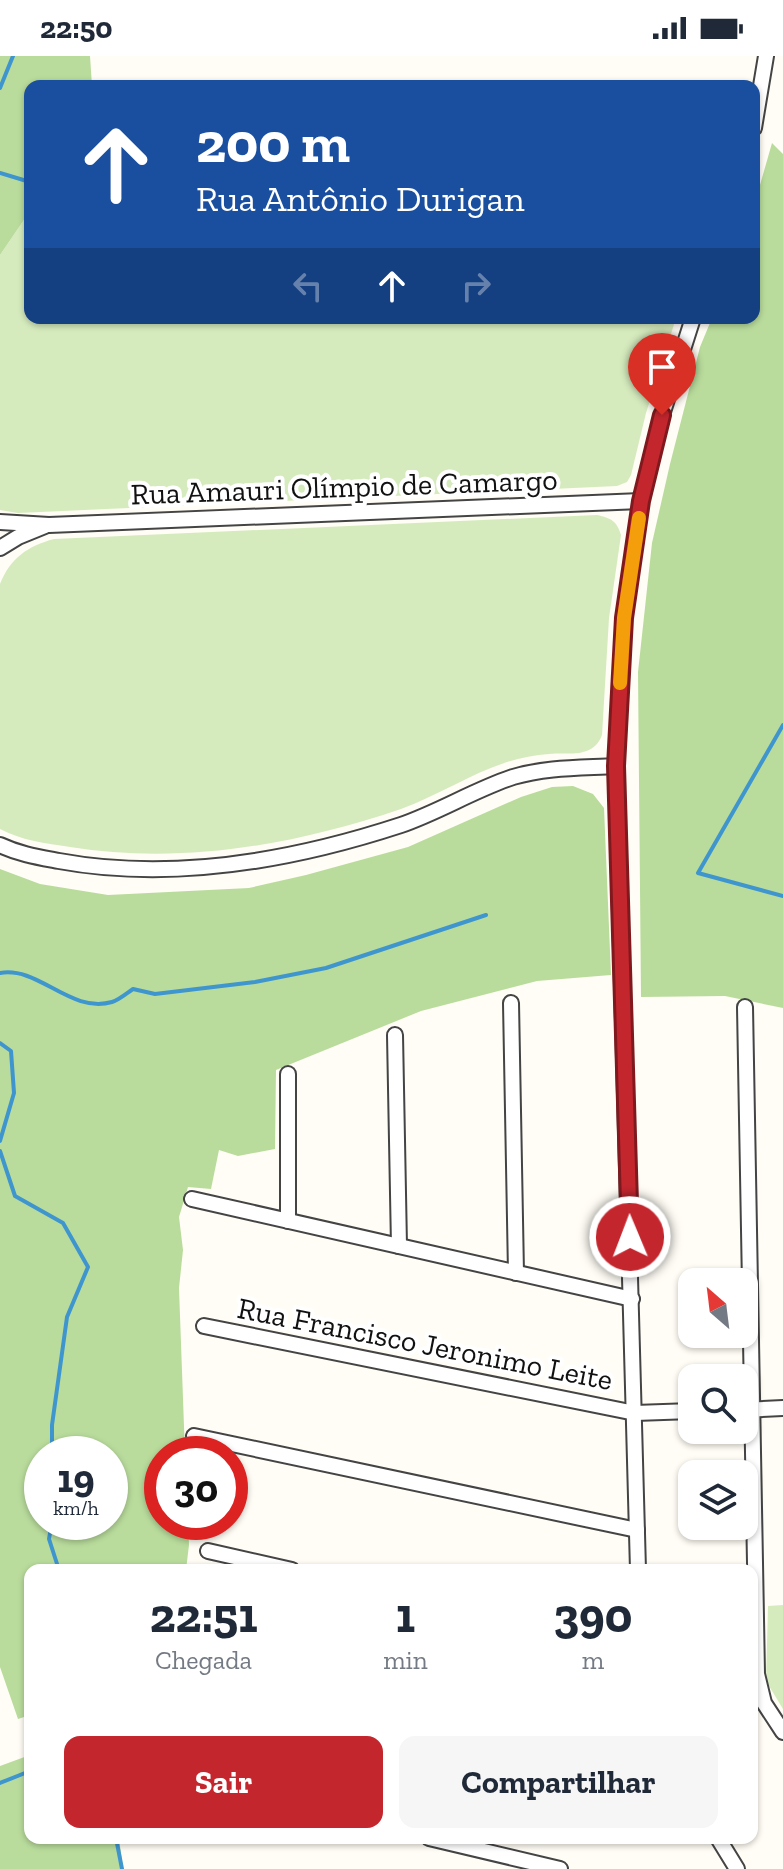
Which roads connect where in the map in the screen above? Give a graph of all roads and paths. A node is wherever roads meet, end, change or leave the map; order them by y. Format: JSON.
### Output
{"nodes":[{"id":1,"x":766,"y":56,"type":"edge"},
{"id":2,"x":760,"y":92,"type":"edge"},
{"id":3,"x":691,"y":324,"type":"edge"},
{"id":4,"x":641,"y":501,"type":"junction"},
{"id":5,"x":0,"y":522,"type":"edge"},
{"id":6,"x":49,"y":525,"type":"junction"},
{"id":7,"x":0,"y":548,"type":"edge"},
{"id":8,"x":616,"y":766,"type":"junction"},
{"id":9,"x":0,"y":845,"type":"edge"},
{"id":10,"x":511,"y":1003,"type":"dead end"},
{"id":11,"x":745,"y":1007,"type":"dead end"},
{"id":12,"x":395,"y":1035,"type":"dead end"},
{"id":13,"x":288,"y":1074,"type":"dead end"},
{"id":14,"x":192,"y":1199,"type":"dead end"},
{"id":15,"x":288,"y":1221,"type":"junction"},
{"id":16,"x":399,"y":1246,"type":"junction"},
{"id":17,"x":516,"y":1273,"type":"junction"},
{"id":18,"x":632,"y":1299,"type":"junction"},
{"id":19,"x":204,"y":1326,"type":"dead end"},
{"id":20,"x":748,"y":1364,"type":"edge"},
{"id":21,"x":783,"y":1408,"type":"edge"},
{"id":22,"x":758,"y":1409,"type":"edge"},
{"id":23,"x":678,"y":1411,"type":"edge"},
{"id":24,"x":635,"y":1413,"type":"junction"},
{"id":25,"x":749,"y":1444,"type":"edge"},
{"id":26,"x":248,"y":1447,"type":"edge"},
{"id":27,"x":637,"y":1530,"type":"junction"},
{"id":28,"x":208,"y":1551,"type":"dead end"},
{"id":29,"x":265,"y":1564,"type":"edge"},
{"id":30,"x":638,"y":1564,"type":"edge"},
{"id":31,"x":753,"y":1564,"type":"edge"},
{"id":32,"x":758,"y":1678,"type":"edge"},
{"id":33,"x":783,"y":1732,"type":"edge"},
{"id":34,"x":454,"y":1844,"type":"edge"},
{"id":35,"x":721,"y":1844,"type":"edge"},
{"id":36,"x":735,"y":1868,"type":"edge"},
{"id":37,"x":560,"y":1869,"type":"edge"}],
"edges":[{"from":1,"to":2,"type":"street"},
{"from":3,"to":4,"type":"street"},
{"from":4,"to":6,"type":"street","name":"Rua Amauri Olímpio de Camargo"},
{"from":4,"to":8,"type":"street"},
{"from":5,"to":6,"type":"street","name":"Rua Amauri Olímpio de Camargo"},
{"from":6,"to":7,"type":"street","name":"Rua Amauri Olímpio de Camargo"},
{"from":8,"to":9,"type":"street"},
{"from":8,"to":18,"type":"street"},
{"from":10,"to":17,"type":"street"},
{"from":11,"to":20,"type":"street"},
{"from":12,"to":16,"type":"street"},
{"from":13,"to":15,"type":"street"},
{"from":14,"to":15,"type":"street"},
{"from":15,"to":16,"type":"street"},
{"from":16,"to":17,"type":"street"},
{"from":17,"to":18,"type":"street"},
{"from":18,"to":24,"type":"street"},
{"from":19,"to":24,"type":"street","name":"Rua Francisco Jeronimo Leite"},
{"from":21,"to":22,"type":"street"},
{"from":23,"to":24,"type":"street","name":"Rua Francisco Jeronimo Leite"},
{"from":24,"to":27,"type":"street"},
{"from":25,"to":31,"type":"street"},
{"from":26,"to":27,"type":"street"},
{"from":27,"to":30,"type":"street"},
{"from":28,"to":29,"type":"street"},
{"from":32,"to":33,"type":"street"},
{"from":34,"to":37,"type":"street"},
{"from":35,"to":36,"type":"street"}]}
